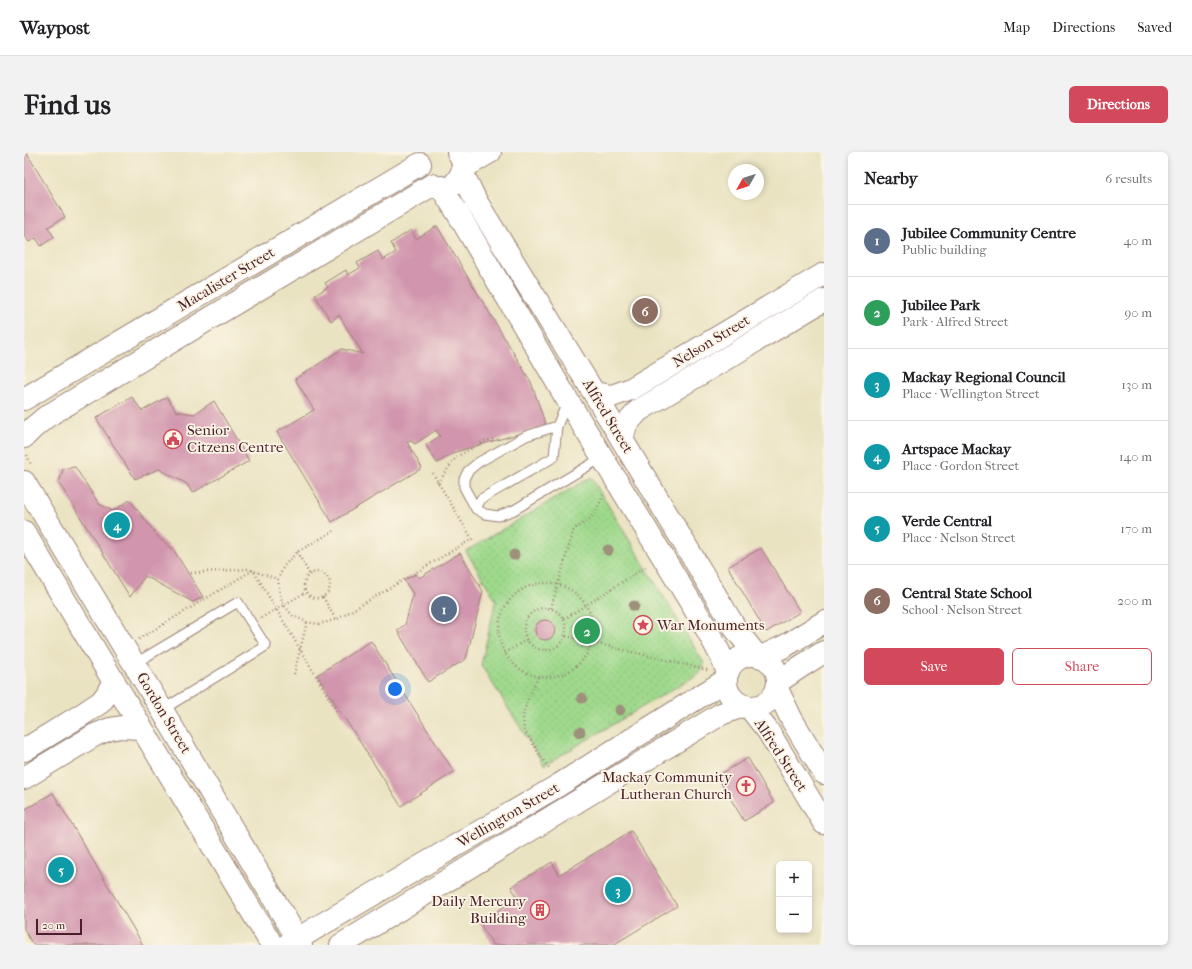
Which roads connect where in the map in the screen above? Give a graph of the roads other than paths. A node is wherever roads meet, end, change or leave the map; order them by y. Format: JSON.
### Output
{"nodes":[{"id":1,"x":490,"y":152,"type":"edge"},
{"id":2,"x":422,"y":156,"type":"edge"},
{"id":3,"x":461,"y":164,"type":"edge"},
{"id":4,"x":436,"y":186,"type":"junction"},
{"id":5,"x":824,"y":274,"type":"edge"},
{"id":6,"x":824,"y":300,"type":"edge"},
{"id":7,"x":594,"y":393,"type":"junction"},
{"id":8,"x":568,"y":400,"type":"junction"},
{"id":9,"x":26,"y":403,"type":"edge"},
{"id":10,"x":46,"y":417,"type":"junction"},
{"id":11,"x":557,"y":426,"type":"junction"},
{"id":12,"x":24,"y":437,"type":"edge"},
{"id":13,"x":622,"y":440,"type":"junction"},
{"id":14,"x":603,"y":457,"type":"junction"},
{"id":15,"x":24,"y":482,"type":"edge"},
{"id":16,"x":476,"y":509,"type":"junction"},
{"id":17,"x":24,"y":515,"type":"edge"},
{"id":18,"x":28,"y":540,"type":"edge"},
{"id":19,"x":824,"y":622,"type":"edge"},
{"id":20,"x":824,"y":652,"type":"edge"},
{"id":21,"x":759,"y":657,"type":"junction"},
{"id":22,"x":134,"y":664,"type":"junction"},
{"id":23,"x":720,"y":674,"type":"junction"},
{"id":24,"x":114,"y":682,"type":"junction"},
{"id":25,"x":777,"y":686,"type":"junction"},
{"id":26,"x":746,"y":706,"type":"junction"},
{"id":27,"x":162,"y":710,"type":"junction"},
{"id":28,"x":83,"y":714,"type":"junction"},
{"id":29,"x":140,"y":728,"type":"junction"},
{"id":30,"x":95,"y":735,"type":"junction"},
{"id":31,"x":24,"y":750,"type":"edge"},
{"id":32,"x":824,"y":773,"type":"edge"},
{"id":33,"x":24,"y":778,"type":"edge"},
{"id":34,"x":824,"y":823,"type":"edge"},
{"id":35,"x":295,"y":943,"type":"edge"},
{"id":36,"x":272,"y":945,"type":"edge"},
{"id":37,"x":341,"y":945,"type":"edge"}],
"edges":[{"from":1,"to":3,"type":"street"},
{"from":2,"to":4,"type":"street","name":"Alfred Street"},
{"from":2,"to":9,"type":"street","name":"Macalister Street"},
{"from":3,"to":4,"type":"street","name":"Macalister Street"},
{"from":3,"to":7,"type":"street","name":"Alfred Street"},
{"from":4,"to":8,"type":"street","name":"Alfred Street"},
{"from":4,"to":10,"type":"street","name":"Macalister Street"},
{"from":5,"to":7,"type":"street","name":"Nelson Street"},
{"from":6,"to":13,"type":"street","name":"Nelson Street"},
{"from":7,"to":13,"type":"street","name":"Alfred Street"},
{"from":8,"to":11,"type":"lane"},
{"from":8,"to":14,"type":"street","name":"Alfred Street"},
{"from":9,"to":10,"type":"street","name":"Macalister Street"},
{"from":10,"to":12,"type":"street","name":"Macalister Street"},
{"from":11,"to":16,"type":"lane"},
{"from":11,"to":16,"type":"lane"},
{"from":13,"to":21,"type":"street","name":"Alfred Street"},
{"from":14,"to":16,"type":"lane"},
{"from":14,"to":23,"type":"street","name":"Alfred Street"},
{"from":15,"to":22,"type":"street","name":"Gordon Street"},
{"from":17,"to":18,"type":"street","name":"Gordon Street"},
{"from":18,"to":24,"type":"street","name":"Gordon Street"},
{"from":19,"to":21,"type":"street"},
{"from":20,"to":25,"type":"street"},
{"from":21,"to":23,"type":"street"},
{"from":21,"to":25,"type":"street"},
{"from":22,"to":27,"type":"street","name":"Gordon Street"},
{"from":22,"to":27,"type":"lane"},
{"from":23,"to":26,"type":"street"},
{"from":23,"to":35,"type":"street","name":"Wellington Street"},
{"from":24,"to":28,"type":"street"},
{"from":24,"to":29,"type":"street","name":"Gordon Street"},
{"from":25,"to":26,"type":"street"},
{"from":25,"to":32,"type":"street","name":"Alfred Street"},
{"from":26,"to":34,"type":"street","name":"Alfred Street"},
{"from":26,"to":37,"type":"street","name":"Wellington Street"},
{"from":27,"to":35,"type":"street","name":"Gordon Street"},
{"from":28,"to":30,"type":"street"},
{"from":28,"to":31,"type":"street"},
{"from":29,"to":30,"type":"street"},
{"from":29,"to":36,"type":"street","name":"Gordon Street"},
{"from":30,"to":33,"type":"street"}]}
